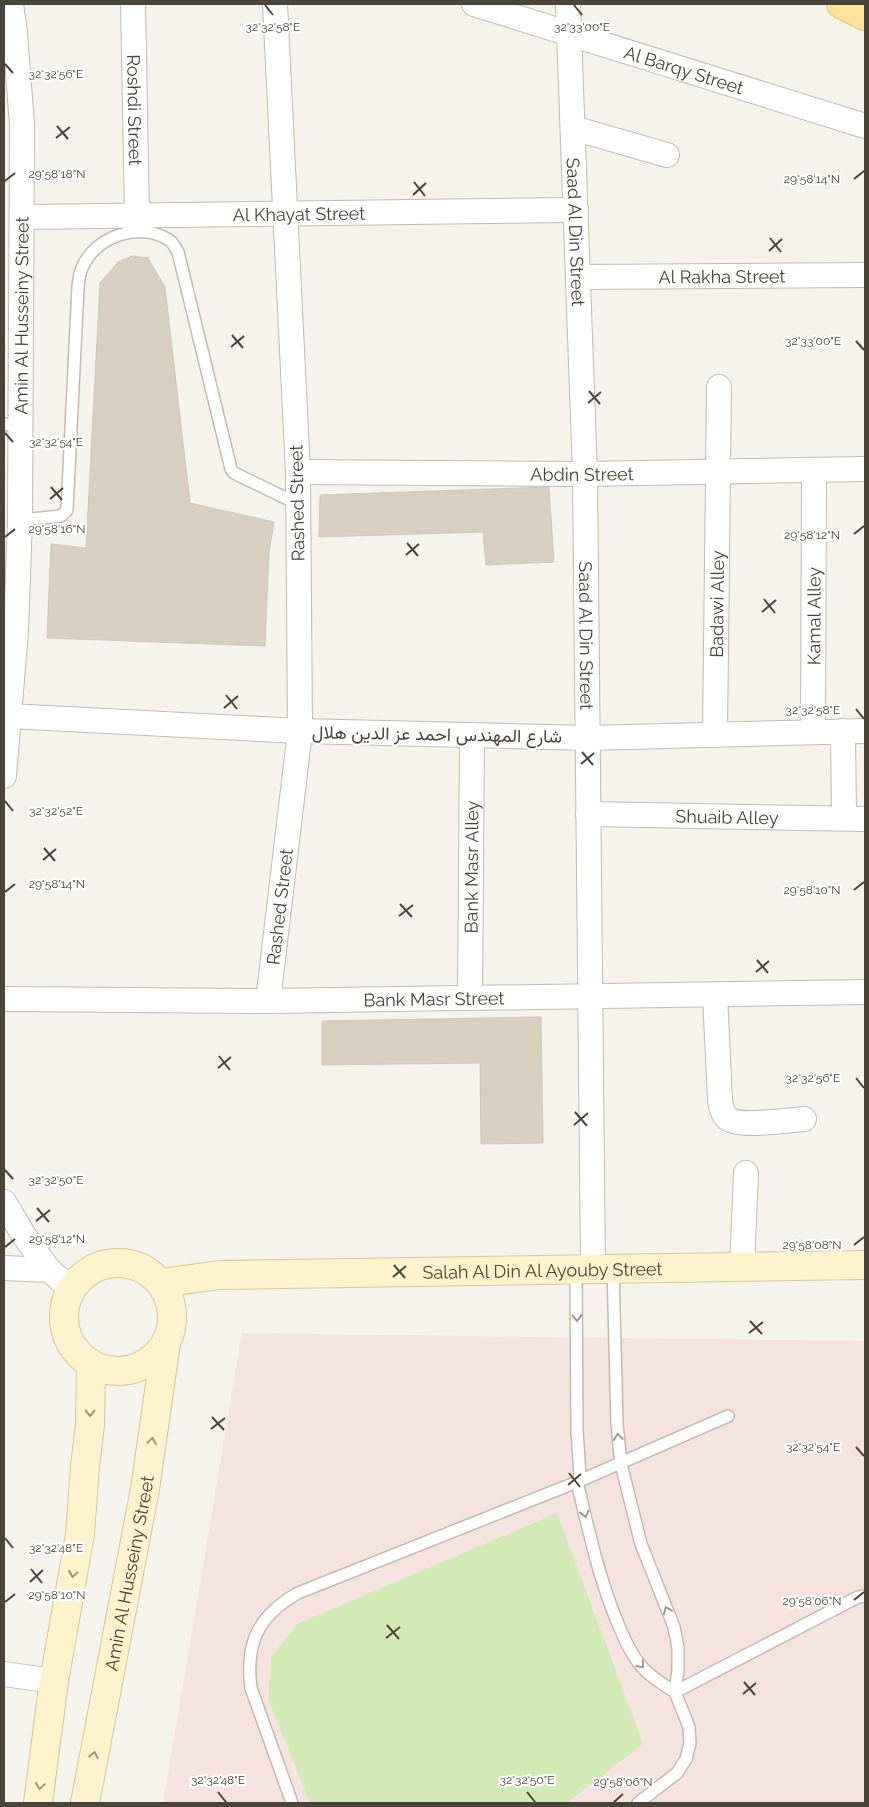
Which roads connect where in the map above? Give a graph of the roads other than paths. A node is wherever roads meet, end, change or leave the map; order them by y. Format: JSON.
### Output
{"nodes":[{"id":1,"x":11,"y":4,"type":"edge"},
{"id":2,"x":133,"y":4,"type":"edge"},
{"id":3,"x":275,"y":4,"type":"edge"},
{"id":4,"x":474,"y":4,"type":"edge"},
{"id":5,"x":568,"y":4,"type":"edge"},
{"id":6,"x":841,"y":4,"type":"edge"},
{"id":7,"x":865,"y":16,"type":"edge"},
{"id":8,"x":570,"y":33,"type":"junction"},
{"id":9,"x":865,"y":126,"type":"edge"},
{"id":10,"x":573,"y":128,"type":"junction"},
{"id":11,"x":666,"y":155,"type":"dead end"},
{"id":12,"x":576,"y":210,"type":"junction"},
{"id":13,"x":285,"y":214,"type":"junction"},
{"id":14,"x":138,"y":216,"type":"junction"},
{"id":15,"x":23,"y":218,"type":"junction"},
{"id":16,"x":865,"y":276,"type":"edge"},
{"id":17,"x":578,"y":277,"type":"junction"},
{"id":18,"x":719,"y":387,"type":"dead end"},
{"id":19,"x":12,"y":426,"type":"edge"},
{"id":20,"x":865,"y":469,"type":"edge"},
{"id":21,"x":814,"y":470,"type":"junction"},
{"id":22,"x":298,"y":472,"type":"junction"},
{"id":23,"x":718,"y":472,"type":"junction"},
{"id":24,"x":585,"y":474,"type":"junction"},
{"id":25,"x":298,"y":504,"type":"junction"},
{"id":26,"x":20,"y":520,"type":"junction"},
{"id":27,"x":10,"y":631,"type":"edge"},
{"id":28,"x":9,"y":716,"type":"junction"},
{"id":29,"x":300,"y":731,"type":"junction"},
{"id":30,"x":854,"y":731,"type":"edge"},
{"id":31,"x":813,"y":732,"type":"junction"},
{"id":32,"x":472,"y":735,"type":"junction"},
{"id":33,"x":715,"y":735,"type":"junction"},
{"id":34,"x":588,"y":738,"type":"junction"},
{"id":35,"x":4,"y":776,"type":"edge"},
{"id":36,"x":588,"y":814,"type":"junction"},
{"id":37,"x":855,"y":819,"type":"edge"},
{"id":38,"x":865,"y":992,"type":"edge"},
{"id":39,"x":715,"y":994,"type":"junction"},
{"id":40,"x":590,"y":996,"type":"junction"},
{"id":41,"x":470,"y":998,"type":"junction"},
{"id":42,"x":4,"y":1000,"type":"edge"},
{"id":43,"x":268,"y":1001,"type":"junction"},
{"id":44,"x":804,"y":1119,"type":"dead end"},
{"id":45,"x":746,"y":1173,"type":"dead end"},
{"id":46,"x":4,"y":1202,"type":"edge"},
{"id":47,"x":865,"y":1265,"type":"edge"},
{"id":48,"x":742,"y":1267,"type":"junction"},
{"id":49,"x":4,"y":1268,"type":"edge"},
{"id":50,"x":594,"y":1269,"type":"junction"},
{"id":51,"x":49,"y":1270,"type":"junction"},
{"id":52,"x":162,"y":1283,"type":"junction"},
{"id":53,"x":71,"y":1289,"type":"junction"},
{"id":54,"x":166,"y":1343,"type":"junction"},
{"id":55,"x":91,"y":1364,"type":"junction"},
{"id":56,"x":728,"y":1416,"type":"dead end"},
{"id":57,"x":621,"y":1464,"type":"junction"},
{"id":58,"x":577,"y":1482,"type":"junction"},
{"id":59,"x":865,"y":1596,"type":"edge"},
{"id":60,"x":4,"y":1674,"type":"edge"},
{"id":61,"x":54,"y":1681,"type":"junction"},
{"id":62,"x":675,"y":1692,"type":"junction"},
{"id":63,"x":38,"y":1803,"type":"edge"},
{"id":64,"x":85,"y":1803,"type":"edge"},
{"id":65,"x":292,"y":1803,"type":"edge"},
{"id":66,"x":638,"y":1803,"type":"edge"}],
"edges":[{"from":1,"to":15,"type":"street","name":"Amin Al Husseiny Street"},
{"from":2,"to":14,"type":"street","name":"Roshdi Street"},
{"from":3,"to":13,"type":"street","name":"Rashed Street"},
{"from":4,"to":8,"type":"street","name":"Al Barqy Street"},
{"from":5,"to":8,"type":"street","name":"Saad Al Din Street"},
{"from":6,"to":7,"type":"main road"},
{"from":8,"to":9,"type":"street","name":"Al Barqy Street"},
{"from":8,"to":10,"type":"street","name":"Saad Al Din Street"},
{"from":10,"to":11,"type":"street"},
{"from":10,"to":12,"type":"street","name":"Saad Al Din Street"},
{"from":12,"to":13,"type":"street","name":"Al Khayat Street"},
{"from":12,"to":17,"type":"street","name":"Saad Al Din Street"},
{"from":13,"to":14,"type":"street","name":"Al Khayat Street"},
{"from":13,"to":22,"type":"street","name":"Rashed Street"},
{"from":14,"to":15,"type":"street","name":"Al Khayat Street"},
{"from":15,"to":19,"type":"street","name":"Amin Al Husseiny Street"},
{"from":16,"to":17,"type":"street","name":"Al Rakha Street"},
{"from":17,"to":24,"type":"street","name":"Saad Al Din Street"},
{"from":18,"to":23,"type":"street","name":"Badawi Alley"},
{"from":19,"to":26,"type":"street","name":"Amin Al Husseiny Street"},
{"from":20,"to":21,"type":"street","name":"Abdin Street"},
{"from":21,"to":23,"type":"street","name":"Abdin Street"},
{"from":21,"to":31,"type":"street","name":"Kamal Alley"},
{"from":22,"to":24,"type":"street","name":"Abdin Street"},
{"from":22,"to":25,"type":"street","name":"Rashed Street"},
{"from":23,"to":24,"type":"street","name":"Abdin Street"},
{"from":23,"to":33,"type":"street","name":"Badawi Alley"},
{"from":24,"to":34,"type":"street","name":"Saad Al Din Street"},
{"from":25,"to":26,"type":"lane"},
{"from":25,"to":29,"type":"street","name":"Rashed Street"},
{"from":26,"to":27,"type":"street","name":"Amin Al Husseiny Street"},
{"from":27,"to":28,"type":"street","name":"Amin Al Husseiny Street"},
{"from":28,"to":29,"type":"street","name":"شارع المهندس احمد عز الدين هلال"},
{"from":28,"to":35,"type":"street","name":"Amin Al Husseiny Street"},
{"from":29,"to":32,"type":"street","name":"شارع المهندس احمد عز الدين هلال"},
{"from":29,"to":43,"type":"street","name":"Rashed Street"},
{"from":30,"to":31,"type":"street","name":"شارع المهندس احمد عز الدين هلال"},
{"from":30,"to":37,"type":"street"},
{"from":31,"to":33,"type":"street","name":"شارع المهندس احمد عز الدين هلال"},
{"from":32,"to":34,"type":"street","name":"شارع المهندس احمد عز الدين هلال"},
{"from":32,"to":41,"type":"street","name":"Bank Masr Alley"},
{"from":33,"to":34,"type":"street","name":"شارع المهندس احمد عز الدين هلال"},
{"from":34,"to":36,"type":"street","name":"Saad Al Din Street"},
{"from":36,"to":37,"type":"street","name":"Shuaib Alley"},
{"from":36,"to":40,"type":"street","name":"Saad Al Din Street"},
{"from":38,"to":39,"type":"street","name":"Bank Masr Street"},
{"from":39,"to":40,"type":"street","name":"Bank Masr Street"},
{"from":39,"to":44,"type":"street"},
{"from":40,"to":41,"type":"street","name":"Bank Masr Street"},
{"from":40,"to":50,"type":"street","name":"Saad Al Din Street"},
{"from":41,"to":43,"type":"street","name":"Bank Masr Street"},
{"from":42,"to":43,"type":"street","name":"Bank Masr Street"},
{"from":45,"to":48,"type":"street"},
{"from":46,"to":51,"type":"street"},
{"from":47,"to":48,"type":"street","name":"Salah Al Din Al Ayouby Street"},
{"from":48,"to":50,"type":"street","name":"Salah Al Din Al Ayouby Street"},
{"from":49,"to":51,"type":"street"},
{"from":50,"to":52,"type":"street","name":"Salah Al Din Al Ayouby Street"},
{"from":57,"to":50,"type":"lane","one_way":true},
{"from":50,"to":58,"type":"lane","one_way":true},
{"from":51,"to":53,"type":"street"},
{"from":52,"to":53,"type":"street"},
{"from":52,"to":54,"type":"street"},
{"from":53,"to":55,"type":"street"},
{"from":54,"to":55,"type":"street"},
{"from":64,"to":54,"type":"street","name":"Amin Al Husseiny Street","one_way":true},
{"from":55,"to":61,"type":"street","one_way":true},
{"from":56,"to":57,"type":"lane"},
{"from":57,"to":58,"type":"lane"},
{"from":62,"to":57,"type":"lane","one_way":true},
{"from":58,"to":62,"type":"lane","one_way":true},
{"from":58,"to":65,"type":"lane"},
{"from":59,"to":62,"type":"lane"},
{"from":60,"to":61,"type":"street"},
{"from":61,"to":63,"type":"street","one_way":true},
{"from":62,"to":66,"type":"lane"}]}
